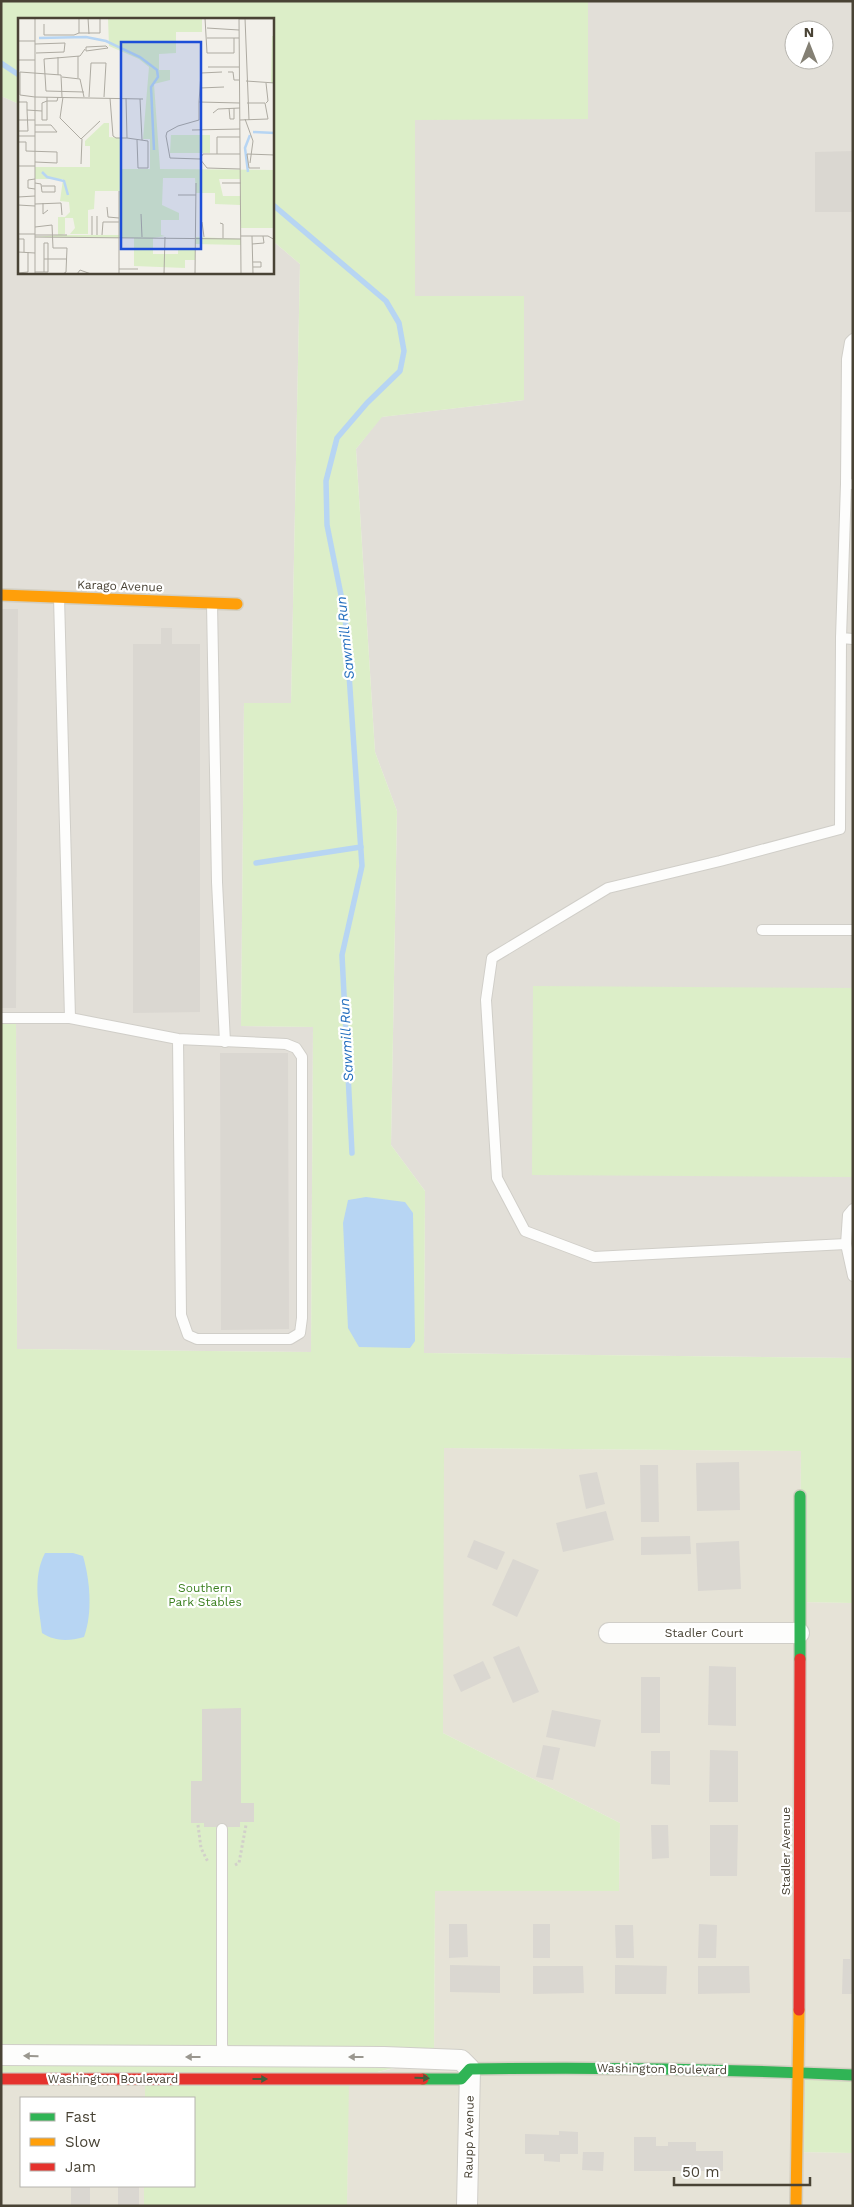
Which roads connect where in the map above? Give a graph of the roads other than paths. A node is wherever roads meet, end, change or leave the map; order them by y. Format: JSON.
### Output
{"nodes":[{"id":1,"x":853,"y":338,"type":"edge"},
{"id":2,"x":849,"y":484,"type":"edge"},
{"id":3,"x":1,"y":595,"type":"edge"},
{"id":4,"x":59,"y":597,"type":"junction"},
{"id":5,"x":212,"y":603,"type":"junction"},
{"id":6,"x":237,"y":604,"type":"dead end"},
{"id":7,"x":841,"y":638,"type":"junction"},
{"id":8,"x":853,"y":639,"type":"edge"},
{"id":9,"x":762,"y":930,"type":"dead end"},
{"id":10,"x":853,"y":930,"type":"edge"},
{"id":11,"x":1,"y":1018,"type":"edge"},
{"id":12,"x":70,"y":1018,"type":"junction"},
{"id":13,"x":178,"y":1039,"type":"junction"},
{"id":14,"x":225,"y":1042,"type":"junction"},
{"id":15,"x":853,"y":1209,"type":"edge"},
{"id":16,"x":846,"y":1244,"type":"junction"},
{"id":17,"x":853,"y":1276,"type":"edge"},
{"id":18,"x":800,"y":1496,"type":"dead end"},
{"id":19,"x":609,"y":1633,"type":"dead end"},
{"id":20,"x":799,"y":1633,"type":"junction"},
{"id":21,"x":222,"y":1829,"type":"dead end"},
{"id":22,"x":1,"y":2056,"type":"edge"},
{"id":23,"x":225,"y":2058,"type":"junction"},
{"id":24,"x":470,"y":2069,"type":"junction"},
{"id":25,"x":799,"y":2072,"type":"junction"},
{"id":26,"x":853,"y":2074,"type":"edge"},
{"id":27,"x":1,"y":2079,"type":"edge"},
{"id":28,"x":225,"y":2080,"type":"junction"},
{"id":29,"x":467,"y":2206,"type":"edge"},
{"id":30,"x":796,"y":2206,"type":"edge"}],
"edges":[{"from":1,"to":2,"type":"lane"},
{"from":2,"to":7,"type":"lane"},
{"from":3,"to":4,"type":"street","name":"Karago Avenue"},
{"from":4,"to":5,"type":"street","name":"Karago Avenue"},
{"from":4,"to":12,"type":"lane"},
{"from":5,"to":6,"type":"street","name":"Karago Avenue"},
{"from":5,"to":14,"type":"lane"},
{"from":7,"to":8,"type":"lane"},
{"from":7,"to":16,"type":"lane"},
{"from":9,"to":10,"type":"lane"},
{"from":11,"to":12,"type":"lane"},
{"from":12,"to":13,"type":"lane"},
{"from":13,"to":14,"type":"lane"},
{"from":13,"to":14,"type":"lane"},
{"from":15,"to":16,"type":"lane"},
{"from":16,"to":17,"type":"lane"},
{"from":18,"to":20,"type":"street","name":"Stadler Avenue"},
{"from":19,"to":20,"type":"street","name":"Stadler Court"},
{"from":20,"to":25,"type":"street","name":"Stadler Avenue"},
{"from":21,"to":23,"type":"lane"},
{"from":23,"to":22,"type":"street","name":"Washington Boulevard","one_way":true},
{"from":24,"to":23,"type":"street","name":"Washington Boulevard","one_way":true},
{"from":23,"to":28,"type":"street"},
{"from":24,"to":25,"type":"street","name":"Washington Boulevard"},
{"from":28,"to":24,"type":"street","name":"Washington Boulevard","one_way":true},
{"from":24,"to":29,"type":"street","name":"Raupp Avenue"},
{"from":25,"to":26,"type":"street","name":"Washington Boulevard"},
{"from":25,"to":30,"type":"street","name":"Stadler Avenue"},
{"from":27,"to":28,"type":"street","name":"Washington Boulevard"}]}
